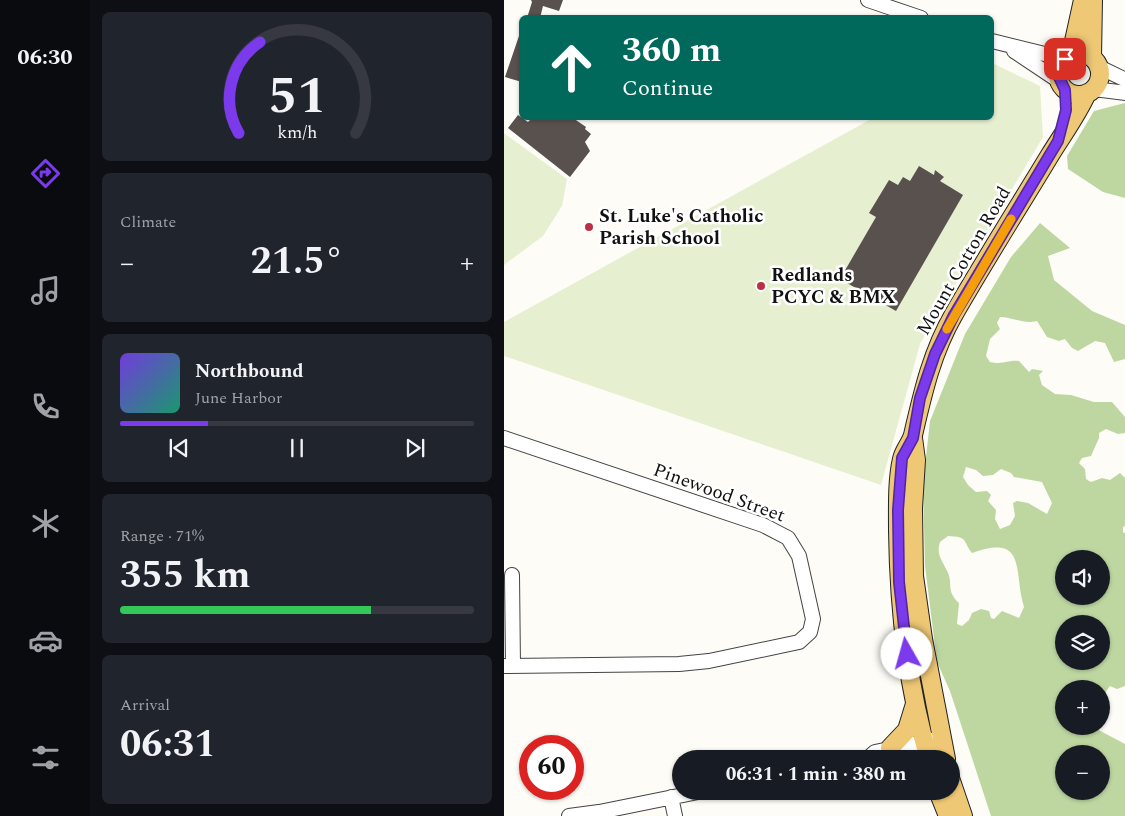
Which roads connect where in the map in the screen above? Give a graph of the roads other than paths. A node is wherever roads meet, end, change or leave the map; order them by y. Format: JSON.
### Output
{"nodes":[{"id":1,"x":868,"y":0,"type":"edge"},
{"id":2,"x":1083,"y":0,"type":"edge"},
{"id":3,"x":1093,"y":0,"type":"edge"},
{"id":4,"x":912,"y":15,"type":"edge"},
{"id":5,"x":994,"y":42,"type":"edge"},
{"id":6,"x":1007,"y":46,"type":"junction"},
{"id":7,"x":1068,"y":57,"type":"junction"},
{"id":8,"x":1096,"y":62,"type":"junction"},
{"id":9,"x":1125,"y":80,"type":"edge"},
{"id":10,"x":1062,"y":85,"type":"junction"},
{"id":11,"x":1091,"y":91,"type":"junction"},
{"id":12,"x":1125,"y":93,"type":"edge"},
{"id":13,"x":1058,"y":141,"type":"junction"},
{"id":14,"x":504,"y":438,"type":"edge"},
{"id":15,"x":913,"y":438,"type":"junction"},
{"id":16,"x":512,"y":574,"type":"dead end"},
{"id":17,"x":509,"y":666,"type":"edge"},
{"id":18,"x":915,"y":703,"type":"junction"},
{"id":19,"x":935,"y":749,"type":"edge"},
{"id":20,"x":894,"y":750,"type":"edge"},
{"id":21,"x":672,"y":797,"type":"edge"},
{"id":22,"x":672,"y":800,"type":"edge"},
{"id":23,"x":941,"y":800,"type":"edge"},
{"id":24,"x":958,"y":800,"type":"edge"},
{"id":25,"x":569,"y":816,"type":"edge"},
{"id":26,"x":675,"y":816,"type":"edge"},
{"id":27,"x":948,"y":816,"type":"edge"},
{"id":28,"x":963,"y":816,"type":"edge"}],
"edges":[{"from":1,"to":4,"type":"street"},
{"from":2,"to":7,"type":"main road"},
{"from":3,"to":8,"type":"main road"},
{"from":5,"to":6,"type":"street"},
{"from":6,"to":7,"type":"street"},
{"from":6,"to":10,"type":"street"},
{"from":7,"to":8,"type":"main road"},
{"from":7,"to":10,"type":"main road"},
{"from":8,"to":9,"type":"street"},
{"from":8,"to":11,"type":"main road"},
{"from":10,"to":11,"type":"main road"},
{"from":10,"to":13,"type":"main road","name":"Mount Cotton Road"},
{"from":11,"to":12,"type":"street"},
{"from":11,"to":13,"type":"main road","name":"Mount Cotton Road"},
{"from":13,"to":15,"type":"main road","name":"Mount Cotton Road"},
{"from":14,"to":17,"type":"street","name":"Pinewood Street"},
{"from":15,"to":18,"type":"main road","name":"Mount Cotton Road"},
{"from":15,"to":19,"type":"main road","name":"Mount Cotton Road"},
{"from":16,"to":17,"type":"street"},
{"from":18,"to":19,"type":"main road","name":"Mount Cotton Road"},
{"from":18,"to":20,"type":"main road"},
{"from":21,"to":25,"type":"street"},
{"from":22,"to":26,"type":"street"},
{"from":23,"to":27,"type":"main road"},
{"from":24,"to":28,"type":"main road"}]}
